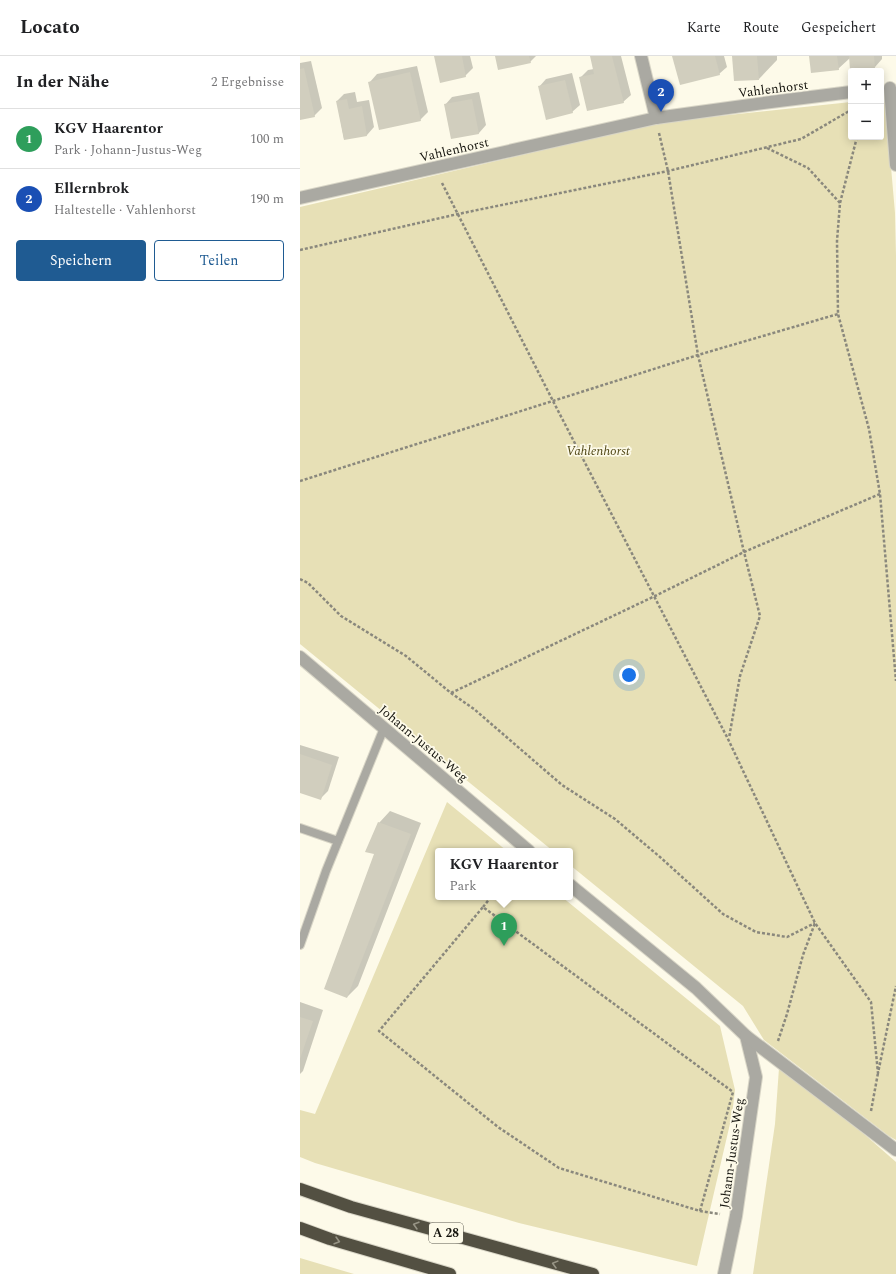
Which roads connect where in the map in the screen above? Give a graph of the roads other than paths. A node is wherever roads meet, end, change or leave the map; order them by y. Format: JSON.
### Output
{"nodes":[{"id":1,"x":641,"y":56,"type":"edge"},
{"id":2,"x":889,"y":88,"type":"edge"},
{"id":3,"x":848,"y":92,"type":"edge"},
{"id":4,"x":656,"y":118,"type":"junction"},
{"id":5,"x":896,"y":165,"type":"edge"},
{"id":6,"x":300,"y":198,"type":"edge"},
{"id":7,"x":300,"y":657,"type":"edge"},
{"id":8,"x":384,"y":728,"type":"junction"},
{"id":9,"x":300,"y":828,"type":"edge"},
{"id":10,"x":338,"y":841,"type":"junction"},
{"id":11,"x":525,"y":848,"type":"edge"},
{"id":12,"x":573,"y":887,"type":"edge"},
{"id":13,"x":300,"y":945,"type":"edge"},
{"id":14,"x":746,"y":1036,"type":"junction"},
{"id":15,"x":896,"y":1150,"type":"edge"},
{"id":16,"x":300,"y":1189,"type":"edge"},
{"id":17,"x":300,"y":1228,"type":"edge"},
{"id":18,"x":450,"y":1274,"type":"edge"},
{"id":19,"x":593,"y":1274,"type":"edge"},
{"id":20,"x":724,"y":1274,"type":"edge"}],
"edges":[{"from":1,"to":4,"type":"street"},
{"from":2,"to":5,"type":"street"},
{"from":3,"to":4,"type":"street","name":"Vahlenhorst"},
{"from":4,"to":6,"type":"street","name":"Vahlenhorst"},
{"from":7,"to":8,"type":"street","name":"Johann-Justus-Weg"},
{"from":8,"to":10,"type":"lane"},
{"from":8,"to":11,"type":"street","name":"Johann-Justus-Weg"},
{"from":9,"to":10,"type":"lane"},
{"from":10,"to":13,"type":"lane"},
{"from":12,"to":14,"type":"street"},
{"from":14,"to":15,"type":"street"},
{"from":14,"to":20,"type":"street","name":"Johann-Justus-Weg"},
{"from":19,"to":16,"type":"highway","number":"A 28","one_way":true},
{"from":17,"to":18,"type":"highway","one_way":true}]}
